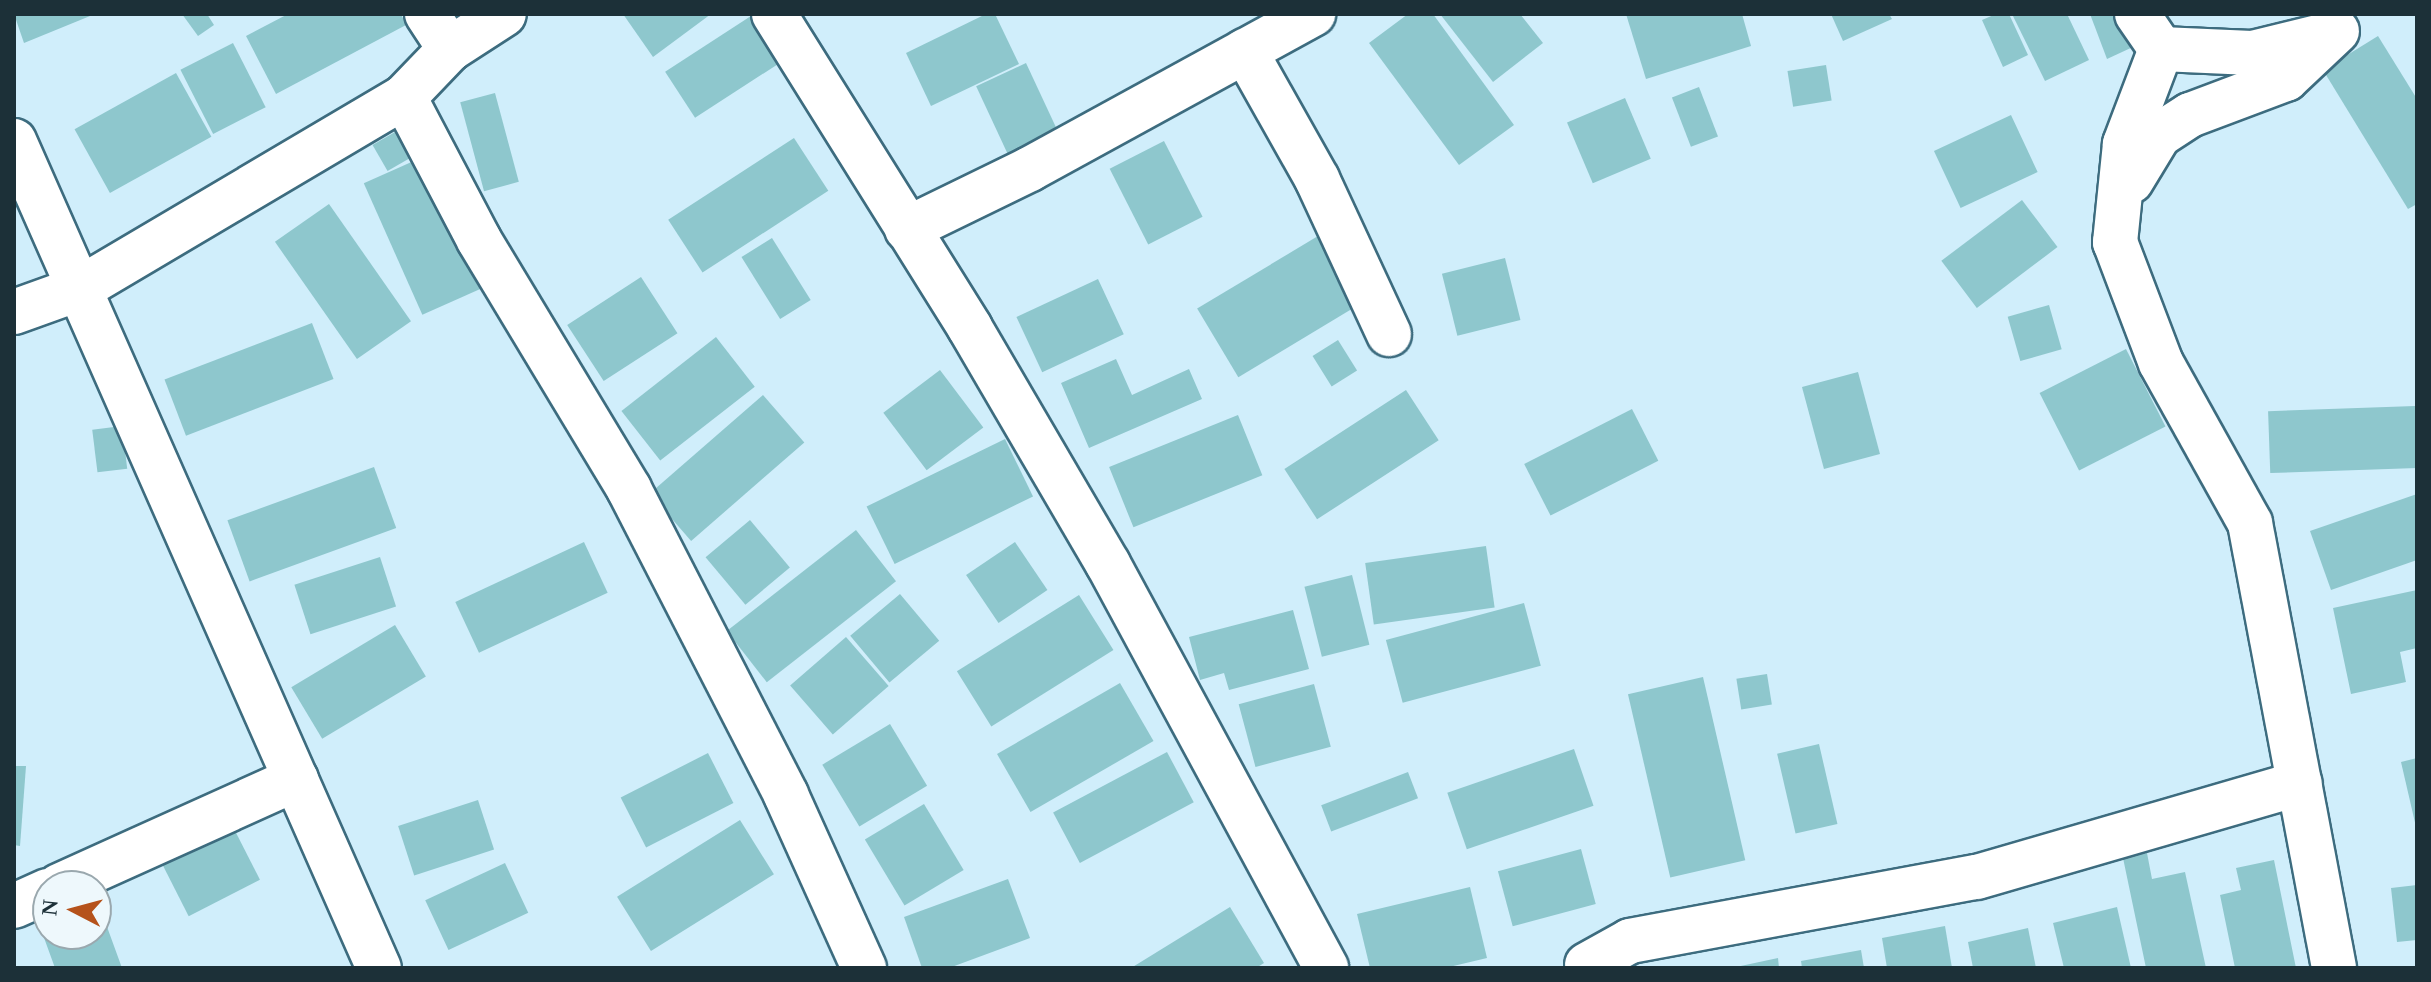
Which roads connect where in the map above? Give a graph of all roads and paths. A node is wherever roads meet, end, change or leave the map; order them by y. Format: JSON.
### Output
{"nodes":[{"id":1,"x":504,"y":14,"type":"edge"},
{"id":2,"x":774,"y":14,"type":"edge"},
{"id":3,"x":1313,"y":14,"type":"edge"},
{"id":4,"x":2137,"y":14,"type":"edge"},
{"id":5,"x":2347,"y":23,"type":"edge"},
{"id":6,"x":438,"y":31,"type":"edge"},
{"id":7,"x":2161,"y":49,"type":"junction"},
{"id":8,"x":1245,"y":51,"type":"junction"},
{"id":9,"x":404,"y":97,"type":"junction"},
{"id":10,"x":14,"y":141,"type":"edge"},
{"id":11,"x":2118,"y":213,"type":"junction"},
{"id":12,"x":907,"y":229,"type":"junction"},
{"id":13,"x":81,"y":288,"type":"junction"},
{"id":14,"x":14,"y":312,"type":"edge"},
{"id":15,"x":1389,"y":334,"type":"dead end"},
{"id":16,"x":296,"y":779,"type":"junction"},
{"id":17,"x":2300,"y":783,"type":"junction"},
{"id":18,"x":94,"y":870,"type":"edge"},
{"id":19,"x":1587,"y":965,"type":"dead end"},
{"id":20,"x":379,"y":968,"type":"edge"},
{"id":21,"x":864,"y":968,"type":"edge"},
{"id":22,"x":1326,"y":968,"type":"edge"},
{"id":23,"x":2334,"y":968,"type":"edge"}],
"edges":[{"from":1,"to":6,"type":"street"},
{"from":2,"to":12,"type":"street"},
{"from":3,"to":8,"type":"street"},
{"from":4,"to":7,"type":"street"},
{"from":5,"to":7,"type":"street"},
{"from":5,"to":11,"type":"street"},
{"from":6,"to":9,"type":"street"},
{"from":7,"to":11,"type":"street"},
{"from":8,"to":12,"type":"street"},
{"from":8,"to":15,"type":"street"},
{"from":9,"to":13,"type":"street"},
{"from":9,"to":21,"type":"street"},
{"from":10,"to":13,"type":"street"},
{"from":11,"to":17,"type":"street"},
{"from":12,"to":22,"type":"street"},
{"from":13,"to":14,"type":"street"},
{"from":13,"to":16,"type":"street"},
{"from":16,"to":18,"type":"street"},
{"from":16,"to":20,"type":"street"},
{"from":17,"to":19,"type":"street"},
{"from":17,"to":23,"type":"street"}]}
